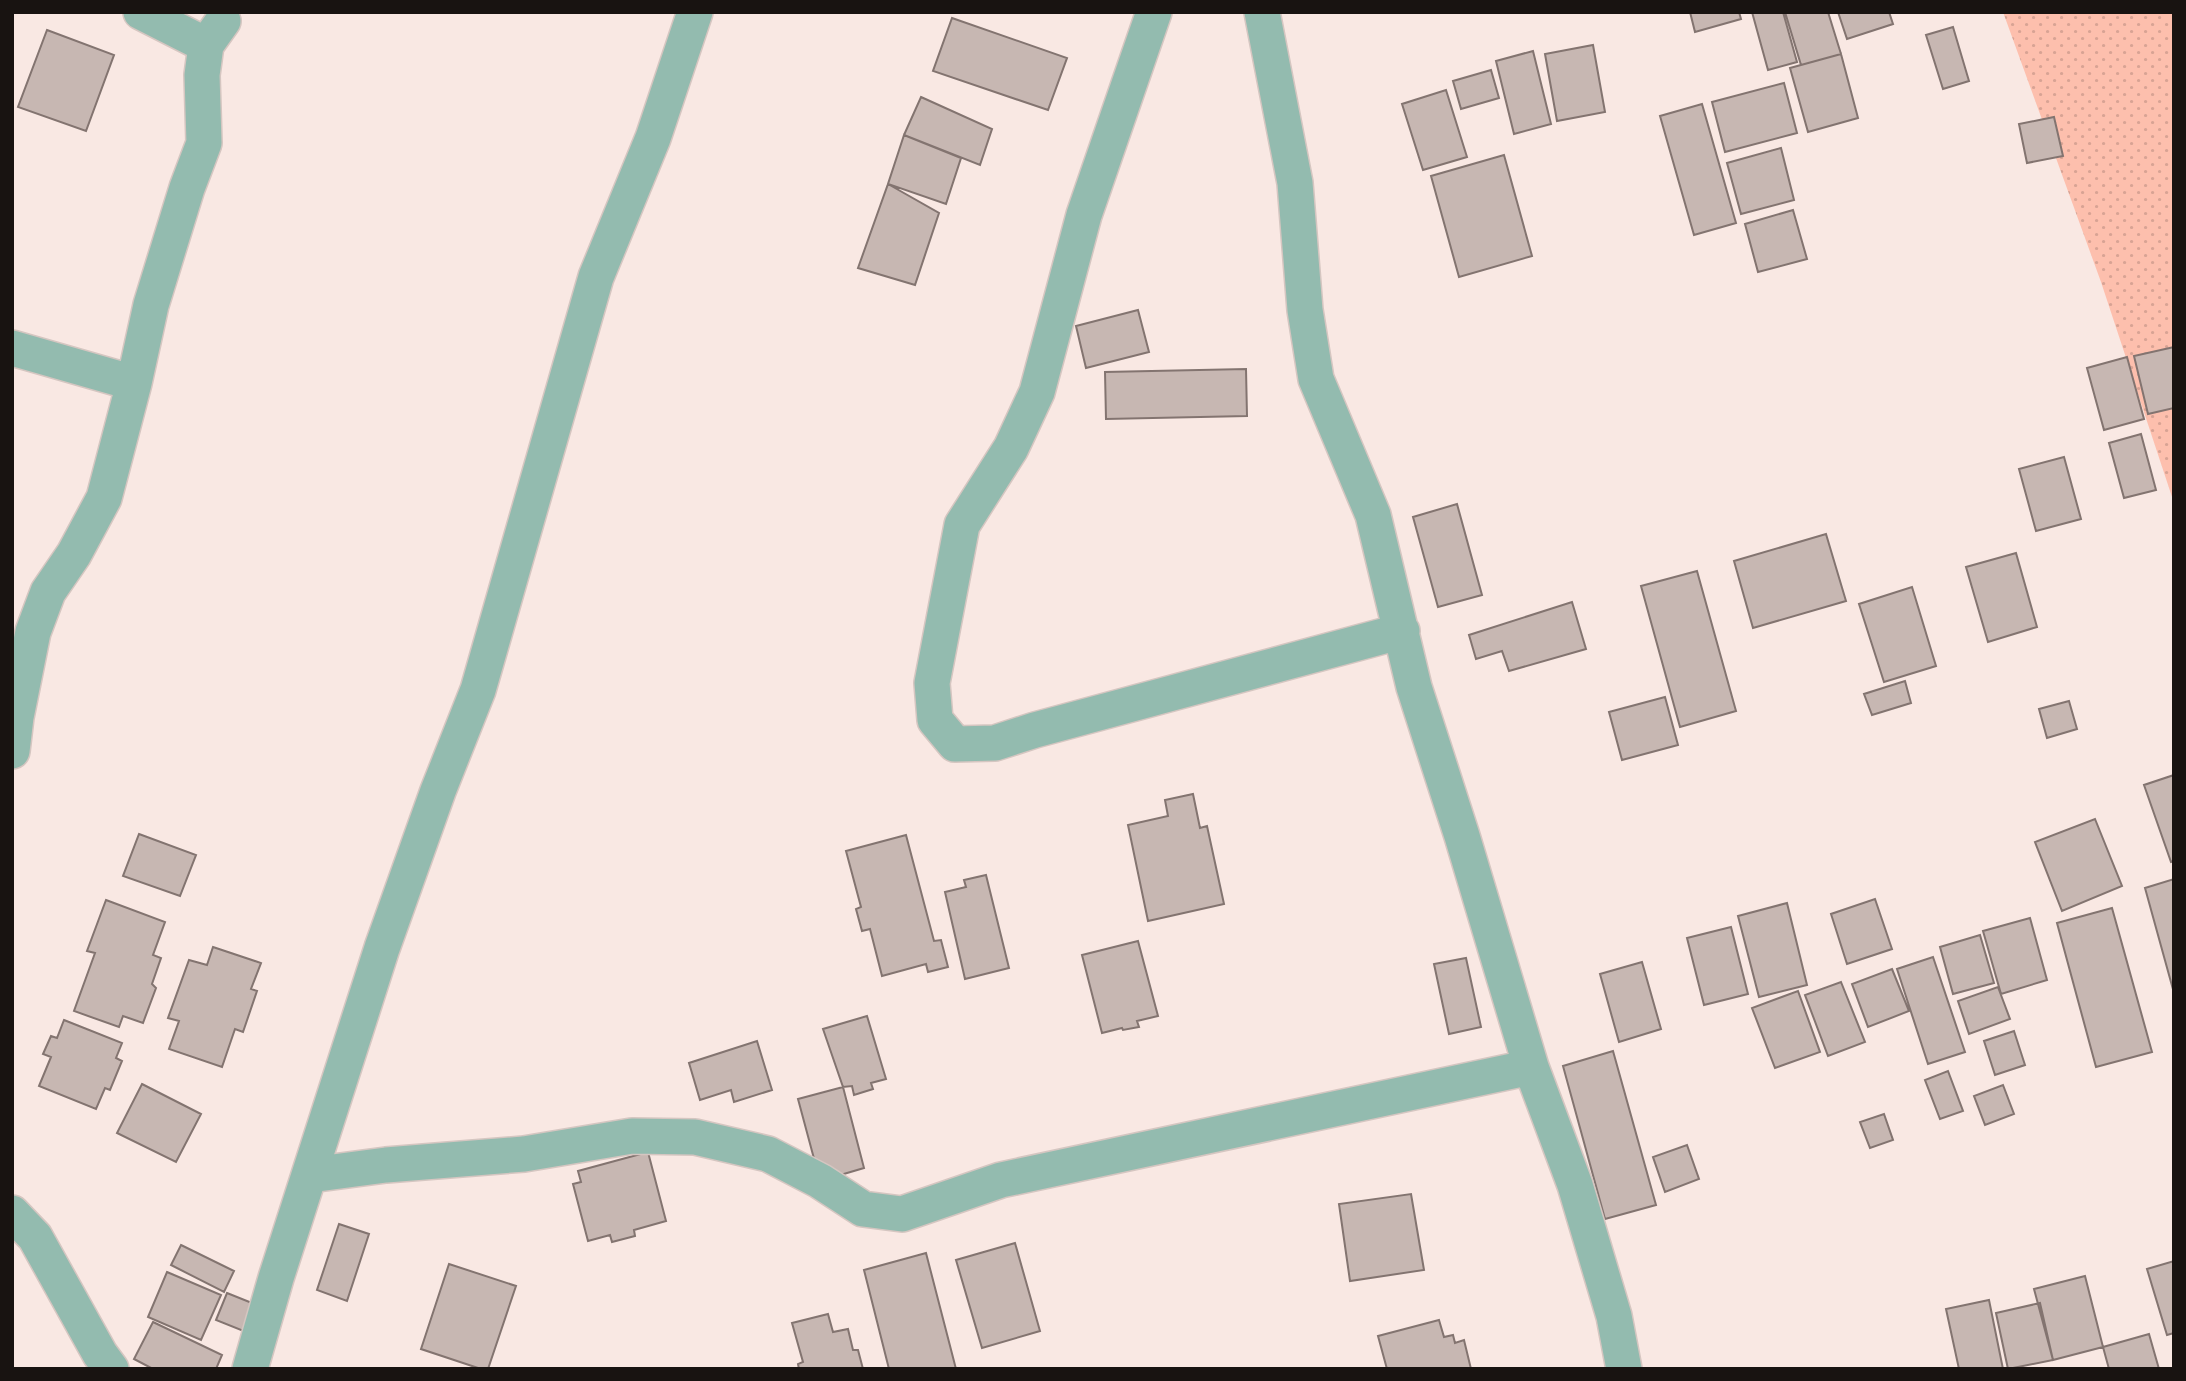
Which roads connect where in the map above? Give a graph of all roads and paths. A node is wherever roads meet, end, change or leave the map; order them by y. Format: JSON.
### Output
{"nodes":[{"id":1,"x":141,"y":12,"type":"edge"},
{"id":2,"x":1154,"y":12,"type":"edge"},
{"id":3,"x":1262,"y":12,"type":"edge"},
{"id":4,"x":685,"y":19,"type":"edge"},
{"id":5,"x":12,"y":348,"type":"edge"},
{"id":6,"x":134,"y":383,"type":"junction"},
{"id":7,"x":1402,"y":631,"type":"junction"},
{"id":8,"x":12,"y":751,"type":"edge"},
{"id":9,"x":1531,"y":1067,"type":"junction"},
{"id":10,"x":310,"y":1175,"type":"junction"},
{"id":11,"x":12,"y":1213,"type":"edge"},
{"id":12,"x":111,"y":1369,"type":"edge"},
{"id":13,"x":250,"y":1369,"type":"edge"},
{"id":14,"x":1624,"y":1369,"type":"edge"}],
"edges":[{"from":1,"to":6,"type":"street"},
{"from":2,"to":7,"type":"street"},
{"from":3,"to":7,"type":"street"},
{"from":4,"to":10,"type":"street"},
{"from":5,"to":6,"type":"street"},
{"from":6,"to":8,"type":"street"},
{"from":7,"to":9,"type":"street"},
{"from":9,"to":10,"type":"street"},
{"from":9,"to":14,"type":"street"},
{"from":10,"to":13,"type":"street"},
{"from":11,"to":12,"type":"street"}]}
